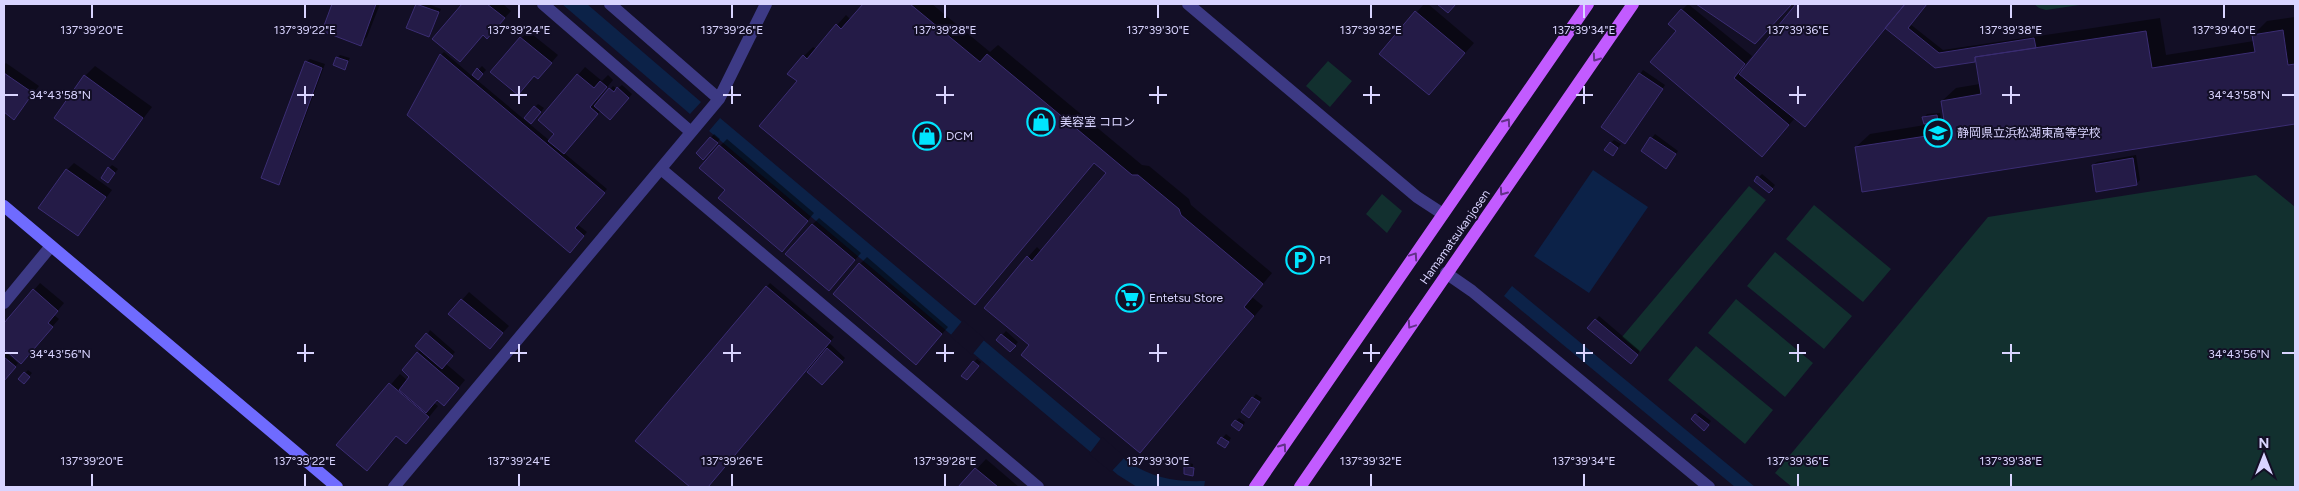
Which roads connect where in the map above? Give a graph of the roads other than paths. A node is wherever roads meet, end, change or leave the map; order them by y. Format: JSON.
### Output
{"nodes":[{"id":1,"x":543,"y":4,"type":"edge"},
{"id":2,"x":610,"y":4,"type":"edge"},
{"id":3,"x":766,"y":4,"type":"edge"},
{"id":4,"x":1188,"y":4,"type":"edge"},
{"id":5,"x":1588,"y":4,"type":"edge"},
{"id":6,"x":1634,"y":4,"type":"edge"},
{"id":7,"x":719,"y":99,"type":"junction"},
{"id":8,"x":691,"y":132,"type":"junction"},
{"id":9,"x":661,"y":169,"type":"junction"},
{"id":10,"x":4,"y":206,"type":"edge"},
{"id":11,"x":1443,"y":214,"type":"junction"},
{"id":12,"x":51,"y":246,"type":"junction"},
{"id":13,"x":1446,"y":273,"type":"junction"},
{"id":14,"x":4,"y":303,"type":"edge"},
{"id":15,"x":337,"y":487,"type":"edge"},
{"id":16,"x":394,"y":487,"type":"edge"},
{"id":17,"x":1038,"y":487,"type":"edge"},
{"id":18,"x":1255,"y":487,"type":"edge"},
{"id":19,"x":1300,"y":487,"type":"edge"},
{"id":20,"x":1709,"y":487,"type":"edge"}],
"edges":[{"from":1,"to":8,"type":"street"},
{"from":2,"to":7,"type":"street"},
{"from":3,"to":7,"type":"street"},
{"from":4,"to":11,"type":"street"},
{"from":11,"to":5,"type":"main road","name":"Hamamatsukanjosen","one_way":true},
{"from":6,"to":13,"type":"main road","name":"Hamamatsukanjosen","one_way":true},
{"from":7,"to":8,"type":"street"},
{"from":8,"to":9,"type":"street"},
{"from":9,"to":16,"type":"street"},
{"from":9,"to":17,"type":"street"},
{"from":10,"to":12,"type":"street"},
{"from":18,"to":11,"type":"main road","name":"Hamamatsukanjosen","one_way":true},
{"from":12,"to":14,"type":"street"},
{"from":12,"to":15,"type":"street"},
{"from":13,"to":19,"type":"main road","name":"Hamamatsukanjosen","one_way":true},
{"from":13,"to":20,"type":"street"}]}
